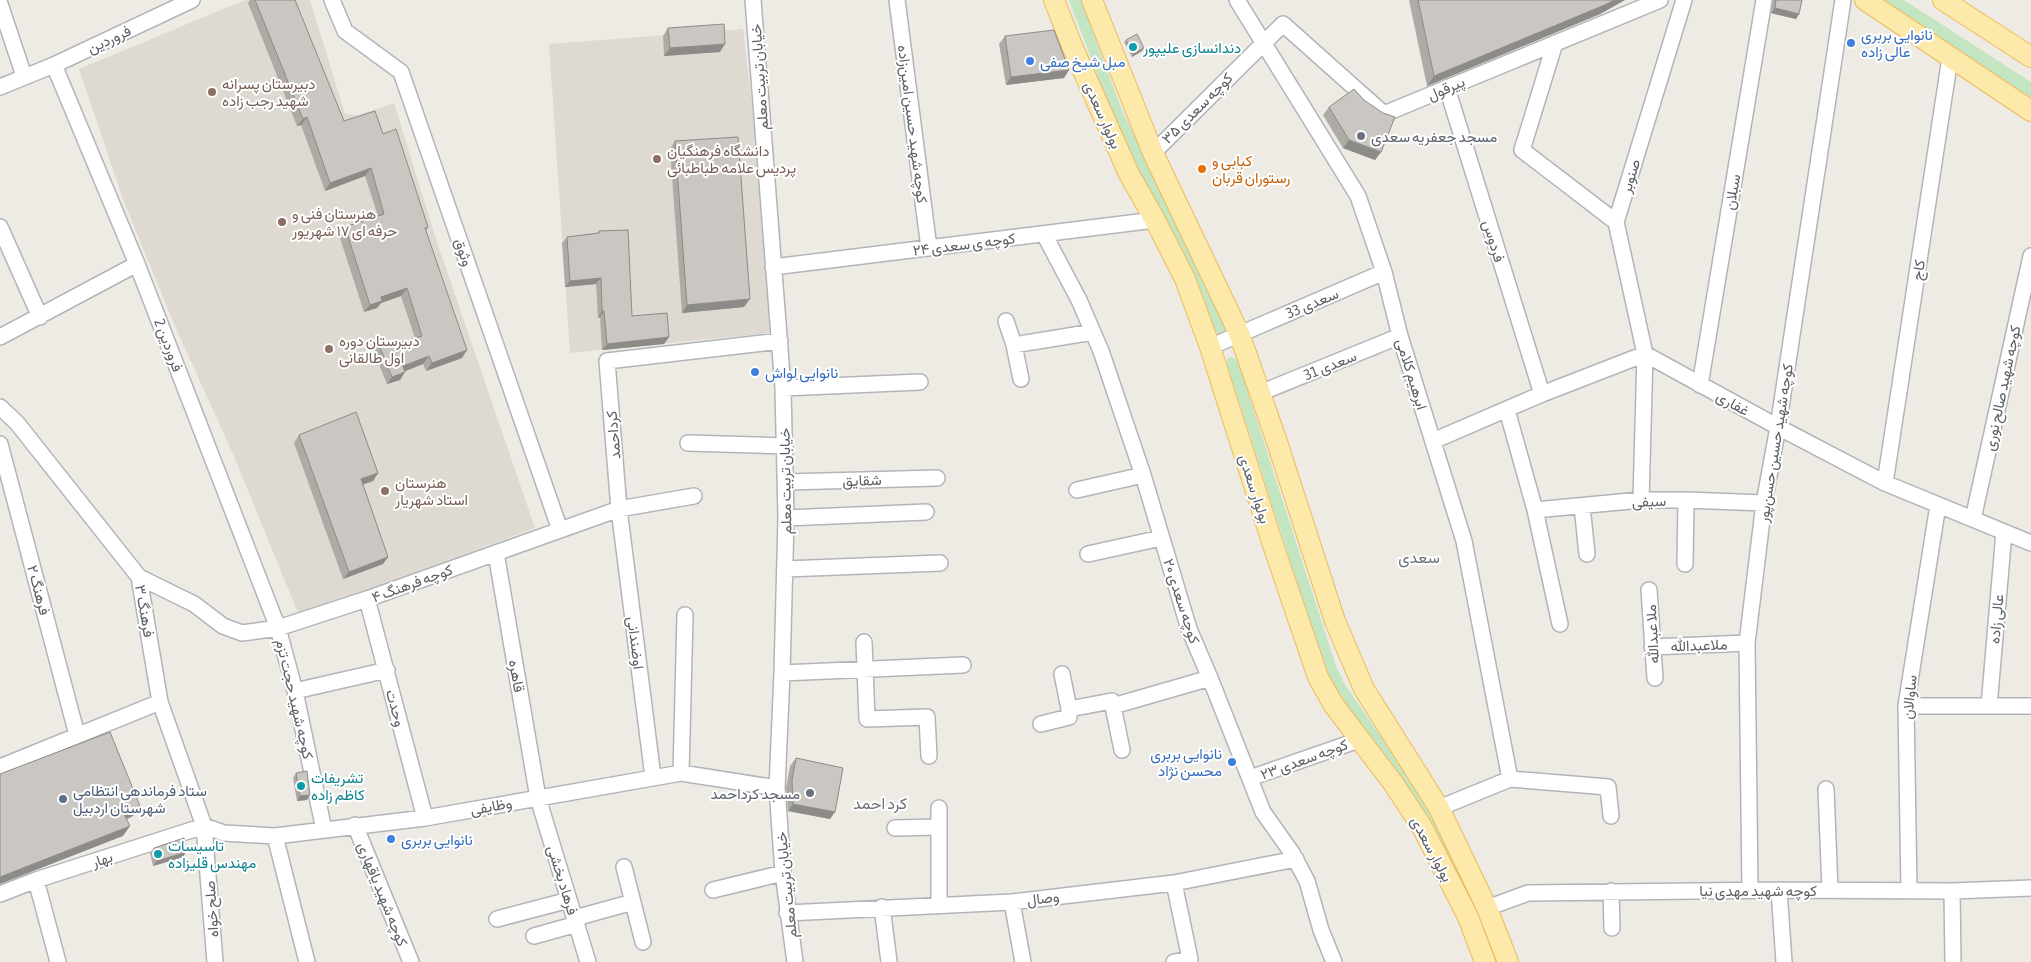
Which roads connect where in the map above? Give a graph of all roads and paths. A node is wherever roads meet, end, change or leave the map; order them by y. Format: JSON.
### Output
{"nodes":[{"id":1,"x":192,"y":0,"type":"edge"},
{"id":2,"x":332,"y":0,"type":"edge"},
{"id":3,"x":753,"y":0,"type":"edge"},
{"id":4,"x":897,"y":0,"type":"edge"},
{"id":5,"x":1054,"y":0,"type":"edge"},
{"id":6,"x":1092,"y":0,"type":"edge"},
{"id":7,"x":1237,"y":0,"type":"edge"},
{"id":8,"x":1660,"y":0,"type":"edge"},
{"id":9,"x":1684,"y":0,"type":"edge"},
{"id":10,"x":1764,"y":0,"type":"edge"},
{"id":11,"x":1843,"y":0,"type":"edge"},
{"id":12,"x":1865,"y":0,"type":"edge"},
{"id":13,"x":1943,"y":0,"type":"edge"},
{"id":14,"x":0,"y":4,"type":"edge"},
{"id":15,"x":168,"y":5,"type":"edge"},
{"id":16,"x":1262,"y":43,"type":"junction"},
{"id":17,"x":1555,"y":43,"type":"junction"},
{"id":18,"x":1950,"y":58,"type":"junction"},
{"id":19,"x":2031,"y":58,"type":"edge"},
{"id":20,"x":54,"y":64,"type":"junction"},
{"id":21,"x":24,"y":76,"type":"junction"},
{"id":22,"x":0,"y":87,"type":"edge"},
{"id":23,"x":1447,"y":88,"type":"junction"},
{"id":24,"x":2031,"y":111,"type":"edge"},
{"id":25,"x":1153,"y":153,"type":"junction"},
{"id":26,"x":1155,"y":220,"type":"junction"},
{"id":27,"x":1616,"y":222,"type":"junction"},
{"id":28,"x":0,"y":227,"type":"edge"},
{"id":29,"x":1044,"y":234,"type":"junction"},
{"id":30,"x":928,"y":248,"type":"junction"},
{"id":31,"x":2031,"y":256,"type":"edge"},
{"id":32,"x":137,"y":264,"type":"junction"},
{"id":33,"x":773,"y":267,"type":"junction"},
{"id":34,"x":1384,"y":272,"type":"junction"},
{"id":35,"x":40,"y":317,"type":"junction"},
{"id":36,"x":1006,"y":321,"type":"dead end"},
{"id":37,"x":1093,"y":332,"type":"junction"},
{"id":38,"x":1239,"y":333,"type":"junction"},
{"id":39,"x":1400,"y":336,"type":"junction"},
{"id":40,"x":0,"y":337,"type":"edge"},
{"id":41,"x":780,"y":341,"type":"junction"},
{"id":42,"x":1014,"y":345,"type":"junction"},
{"id":43,"x":1210,"y":347,"type":"junction"},
{"id":44,"x":1645,"y":354,"type":"junction"},
{"id":45,"x":1021,"y":379,"type":"dead end"},
{"id":46,"x":920,"y":382,"type":"dead end"},
{"id":47,"x":1700,"y":385,"type":"junction"},
{"id":48,"x":783,"y":388,"type":"junction"},
{"id":49,"x":1260,"y":393,"type":"junction"},
{"id":50,"x":1542,"y":394,"type":"junction"},
{"id":51,"x":0,"y":407,"type":"edge"},
{"id":52,"x":1507,"y":410,"type":"junction"},
{"id":53,"x":1778,"y":427,"type":"junction"},
{"id":54,"x":1432,"y":441,"type":"junction"},
{"id":55,"x":688,"y":442,"type":"dead end"},
{"id":56,"x":0,"y":444,"type":"edge"},
{"id":57,"x":785,"y":446,"type":"junction"},
{"id":58,"x":1143,"y":476,"type":"junction"},
{"id":59,"x":937,"y":478,"type":"dead end"},
{"id":60,"x":786,"y":482,"type":"junction"},
{"id":61,"x":1885,"y":483,"type":"junction"},
{"id":62,"x":1077,"y":490,"type":"dead end"},
{"id":63,"x":694,"y":496,"type":"dead end"},
{"id":64,"x":1641,"y":500,"type":"junction"},
{"id":65,"x":1686,"y":500,"type":"junction"},
{"id":66,"x":1764,"y":503,"type":"junction"},
{"id":67,"x":1938,"y":505,"type":"junction"},
{"id":68,"x":1582,"y":506,"type":"junction"},
{"id":69,"x":619,"y":509,"type":"junction"},
{"id":70,"x":1535,"y":510,"type":"junction"},
{"id":71,"x":926,"y":512,"type":"dead end"},
{"id":72,"x":786,"y":518,"type":"junction"},
{"id":73,"x":1973,"y":519,"type":"junction"},
{"id":74,"x":560,"y":530,"type":"junction"},
{"id":75,"x":2004,"y":532,"type":"junction"},
{"id":76,"x":1162,"y":538,"type":"junction"},
{"id":77,"x":2031,"y":542,"type":"edge"},
{"id":78,"x":496,"y":553,"type":"junction"},
{"id":79,"x":1088,"y":554,"type":"dead end"},
{"id":80,"x":1586,"y":554,"type":"dead end"},
{"id":81,"x":940,"y":564,"type":"dead end"},
{"id":82,"x":1685,"y":564,"type":"dead end"},
{"id":83,"x":785,"y":569,"type":"junction"},
{"id":84,"x":139,"y":577,"type":"junction"},
{"id":85,"x":1649,"y":590,"type":"dead end"},
{"id":86,"x":366,"y":599,"type":"junction"},
{"id":87,"x":685,"y":615,"type":"dead end"},
{"id":88,"x":1560,"y":624,"type":"dead end"},
{"id":89,"x":278,"y":628,"type":"junction"},
{"id":90,"x":864,"y":642,"type":"dead end"},
{"id":91,"x":1747,"y":643,"type":"junction"},
{"id":92,"x":1652,"y":647,"type":"junction"},
{"id":93,"x":963,"y":665,"type":"dead end"},
{"id":94,"x":386,"y":670,"type":"junction"},
{"id":95,"x":864,"y":670,"type":"junction"},
{"id":96,"x":782,"y":673,"type":"junction"},
{"id":97,"x":1062,"y":674,"type":"dead end"},
{"id":98,"x":1210,"y":678,"type":"junction"},
{"id":99,"x":1655,"y":678,"type":"dead end"},
{"id":100,"x":294,"y":691,"type":"junction"},
{"id":101,"x":160,"y":702,"type":"junction"},
{"id":102,"x":1113,"y":706,"type":"junction"},
{"id":103,"x":1906,"y":706,"type":"junction"},
{"id":104,"x":1989,"y":706,"type":"junction"},
{"id":105,"x":2031,"y":706,"type":"edge"},
{"id":106,"x":1069,"y":709,"type":"junction"},
{"id":107,"x":1041,"y":724,"type":"dead end"},
{"id":108,"x":77,"y":735,"type":"junction"},
{"id":109,"x":1359,"y":740,"type":"junction"},
{"id":110,"x":1122,"y":750,"type":"dead end"},
{"id":111,"x":929,"y":756,"type":"dead end"},
{"id":112,"x":0,"y":767,"type":"edge"},
{"id":113,"x":681,"y":773,"type":"junction"},
{"id":114,"x":653,"y":777,"type":"junction"},
{"id":115,"x":1250,"y":778,"type":"junction"},
{"id":116,"x":1510,"y":779,"type":"junction"},
{"id":117,"x":777,"y":788,"type":"junction"},
{"id":118,"x":1826,"y":789,"type":"dead end"},
{"id":119,"x":538,"y":798,"type":"junction"},
{"id":120,"x":939,"y":808,"type":"dead end"},
{"id":121,"x":1439,"y":808,"type":"junction"},
{"id":122,"x":1611,"y":816,"type":"dead end"},
{"id":123,"x":425,"y":818,"type":"junction"},
{"id":124,"x":204,"y":826,"type":"junction"},
{"id":125,"x":355,"y":826,"type":"junction"},
{"id":126,"x":939,"y":827,"type":"junction"},
{"id":127,"x":895,"y":828,"type":"dead end"},
{"id":128,"x":324,"y":830,"type":"junction"},
{"id":129,"x":275,"y":836,"type":"junction"},
{"id":130,"x":1296,"y":859,"type":"junction"},
{"id":131,"x":624,"y":867,"type":"dead end"},
{"id":132,"x":783,"y":873,"type":"junction"},
{"id":133,"x":36,"y":880,"type":"junction"},
{"id":134,"x":1174,"y":883,"type":"junction"},
{"id":135,"x":2031,"y":888,"type":"edge"},
{"id":136,"x":713,"y":890,"type":"dead end"},
{"id":137,"x":1750,"y":890,"type":"junction"},
{"id":138,"x":1779,"y":890,"type":"junction"},
{"id":139,"x":1830,"y":890,"type":"junction"},
{"id":140,"x":1611,"y":891,"type":"junction"},
{"id":141,"x":1909,"y":891,"type":"junction"},
{"id":142,"x":1952,"y":892,"type":"junction"},
{"id":143,"x":0,"y":894,"type":"edge"},
{"id":144,"x":569,"y":900,"type":"junction"},
{"id":145,"x":633,"y":902,"type":"junction"},
{"id":146,"x":1012,"y":902,"type":"junction"},
{"id":147,"x":939,"y":904,"type":"junction"},
{"id":148,"x":882,"y":908,"type":"junction"},
{"id":149,"x":1488,"y":908,"type":"junction"},
{"id":150,"x":787,"y":913,"type":"junction"},
{"id":151,"x":1468,"y":918,"type":"junction"},
{"id":152,"x":497,"y":919,"type":"dead end"},
{"id":153,"x":576,"y":921,"type":"junction"},
{"id":154,"x":1612,"y":928,"type":"dead end"},
{"id":155,"x":534,"y":936,"type":"dead end"},
{"id":156,"x":643,"y":942,"type":"dead end"},
{"id":157,"x":58,"y":962,"type":"edge"},
{"id":158,"x":215,"y":962,"type":"edge"},
{"id":159,"x":307,"y":962,"type":"edge"},
{"id":160,"x":411,"y":962,"type":"edge"},
{"id":161,"x":588,"y":962,"type":"edge"},
{"id":162,"x":794,"y":962,"type":"edge"},
{"id":163,"x":889,"y":962,"type":"edge"},
{"id":164,"x":1023,"y":962,"type":"edge"},
{"id":165,"x":1174,"y":962,"type":"edge"},
{"id":166,"x":1334,"y":962,"type":"edge"},
{"id":167,"x":1485,"y":962,"type":"edge"},
{"id":168,"x":1508,"y":962,"type":"edge"},
{"id":169,"x":1784,"y":962,"type":"edge"},
{"id":170,"x":1953,"y":962,"type":"edge"}],
"edges":[{"from":1,"to":15,"type":"street","name":"فروردین"},
{"from":2,"to":74,"type":"street","name":"وثوق"},
{"from":3,"to":33,"type":"street","name":"خیابان تربیت معلم"},
{"from":4,"to":30,"type":"street","name":"کوچه شهید حسین امین‌زاده"},
{"from":5,"to":26,"type":"main road","name":"بولوار سعدی"},
{"from":6,"to":25,"type":"main road","name":"بولوار سعدی"},
{"from":7,"to":16,"type":"street","name":"ابرهیم کلامی"},
{"from":8,"to":17,"type":"street","name":"پیرقول"},
{"from":9,"to":27,"type":"street","name":"صنوبر"},
{"from":10,"to":47,"type":"street","name":"سبلان"},
{"from":11,"to":53,"type":"street","name":"کوچه شهید حسین حسن‌پور"},
{"from":12,"to":18,"type":"main road"},
{"from":13,"to":19,"type":"main road"},
{"from":14,"to":21,"type":"street"},
{"from":15,"to":20,"type":"street","name":"فروردین"},
{"from":16,"to":23,"type":"street","name":"پیرقول"},
{"from":16,"to":25,"type":"street","name":"کوچه سعدی ۳۵"},
{"from":16,"to":34,"type":"street","name":"ابرهیم کلامی"},
{"from":17,"to":23,"type":"street","name":"پیرقول"},
{"from":17,"to":27,"type":"street"},
{"from":18,"to":24,"type":"main road"},
{"from":18,"to":61,"type":"street","name":"کاج"},
{"from":20,"to":21,"type":"street","name":"فروردین"},
{"from":20,"to":32,"type":"street","name":"فروردین 2"},
{"from":21,"to":22,"type":"street","name":"فروردین"},
{"from":23,"to":50,"type":"street","name":"فردوس"},
{"from":25,"to":38,"type":"main road","name":"بولوار سعدی"},
{"from":26,"to":29,"type":"street","name":"کوچه ی سعدی ۲۴"},
{"from":26,"to":43,"type":"main road","name":"بولوار سعدی"},
{"from":27,"to":44,"type":"street","name":"صنوبر"},
{"from":28,"to":35,"type":"street"},
{"from":29,"to":30,"type":"street","name":"کوچه ی سعدی ۲۴"},
{"from":29,"to":37,"type":"street","name":"کوچه سعدی ۲۰"},
{"from":30,"to":33,"type":"street","name":"کوچه ی سعدی ۲۴"},
{"from":31,"to":73,"type":"street","name":"کوچه شهید صالح نوری"},
{"from":32,"to":35,"type":"street"},
{"from":32,"to":89,"type":"street","name":"فروردین 2"},
{"from":33,"to":41,"type":"street","name":"خیابان تربیت معلم"},
{"from":34,"to":38,"type":"street","name":"سعدی 33"},
{"from":34,"to":39,"type":"street","name":"ابرهیم کلامی"},
{"from":35,"to":40,"type":"street"},
{"from":36,"to":42,"type":"street"},
{"from":37,"to":42,"type":"street"},
{"from":37,"to":58,"type":"street","name":"کوچه سعدی ۲۰"},
{"from":38,"to":43,"type":"street","name":"سعدی 33"},
{"from":38,"to":49,"type":"main road","name":"بولوار سعدی"},
{"from":39,"to":49,"type":"street","name":"سعدی 31"},
{"from":39,"to":54,"type":"street","name":"ابرهیم کلامی"},
{"from":41,"to":48,"type":"street","name":"خیابان تربیت معلم"},
{"from":41,"to":69,"type":"street","name":"کرداحمد"},
{"from":42,"to":45,"type":"street"},
{"from":43,"to":109,"type":"main road","name":"بولوار سعدی"},
{"from":44,"to":47,"type":"street","name":"غفاری"},
{"from":44,"to":50,"type":"street"},
{"from":44,"to":64,"type":"street","name":"صنوبر"},
{"from":46,"to":48,"type":"street"},
{"from":47,"to":53,"type":"street","name":"غفاری"},
{"from":48,"to":57,"type":"street","name":"خیابان تربیت معلم"},
{"from":49,"to":121,"type":"main road","name":"بولوار سعدی"},
{"from":50,"to":52,"type":"street"},
{"from":51,"to":84,"type":"street","name":"فرهنگ ۳"},
{"from":52,"to":54,"type":"street"},
{"from":52,"to":70,"type":"street"},
{"from":53,"to":61,"type":"street","name":"غفاری"},
{"from":53,"to":66,"type":"street","name":"کوچه شهید حسین حسن‌پور"},
{"from":54,"to":116,"type":"street","name":"ابرهیم کلامی"},
{"from":55,"to":57,"type":"street"},
{"from":56,"to":108,"type":"street","name":"فرهنگ ۲"},
{"from":57,"to":60,"type":"street","name":"خیابان تربیت معلم"},
{"from":58,"to":62,"type":"street"},
{"from":58,"to":76,"type":"street","name":"کوچه سعدی ۲۰"},
{"from":59,"to":60,"type":"street","name":"شقایق"},
{"from":60,"to":72,"type":"street","name":"خیابان تربیت معلم"},
{"from":61,"to":67,"type":"street","name":"غفاری"},
{"from":63,"to":69,"type":"street","name":"کوچه فرهنگ ۴"},
{"from":64,"to":65,"type":"street","name":"سیفی"},
{"from":64,"to":68,"type":"street","name":"سیفی"},
{"from":65,"to":66,"type":"street","name":"سیفی"},
{"from":65,"to":82,"type":"street"},
{"from":66,"to":91,"type":"street","name":"کوچه شهید حسین حسن‌پور"},
{"from":67,"to":73,"type":"street","name":"غفاری"},
{"from":67,"to":103,"type":"street","name":"ساوالان"},
{"from":68,"to":70,"type":"street","name":"سیفی"},
{"from":68,"to":80,"type":"street"},
{"from":69,"to":74,"type":"street","name":"کوچه فرهنگ ۴"},
{"from":69,"to":114,"type":"street","name":"اوضندانی"},
{"from":70,"to":88,"type":"street"},
{"from":71,"to":72,"type":"street"},
{"from":72,"to":83,"type":"street","name":"خیابان تربیت معلم"},
{"from":73,"to":75,"type":"street","name":"غفاری"},
{"from":74,"to":78,"type":"street","name":"کوچه فرهنگ ۴"},
{"from":75,"to":77,"type":"street","name":"غفاری"},
{"from":75,"to":104,"type":"street","name":"عالی زاده"},
{"from":76,"to":79,"type":"street"},
{"from":76,"to":98,"type":"street","name":"کوچه سعدی ۲۰"},
{"from":78,"to":86,"type":"street","name":"کوچه فرهنگ ۴"},
{"from":78,"to":119,"type":"street","name":"قاهره"},
{"from":81,"to":83,"type":"street"},
{"from":83,"to":96,"type":"street","name":"خیابان تربیت معلم"},
{"from":84,"to":89,"type":"street","name":"کوچه فرهنگ ۴"},
{"from":84,"to":101,"type":"street","name":"فرهنگ ۳"},
{"from":85,"to":92,"type":"street","name":"ملا عبدالله"},
{"from":86,"to":89,"type":"street","name":"کوچه فرهنگ ۴"},
{"from":86,"to":94,"type":"street","name":"وحدت"},
{"from":87,"to":113,"type":"street"},
{"from":89,"to":100,"type":"street","name":"کوچه شهید حجت تزم"},
{"from":90,"to":95,"type":"street"},
{"from":91,"to":92,"type":"street","name":"ملاعبدالله"},
{"from":91,"to":137,"type":"street","name":"کوچه شهید حسین حسن‌پور"},
{"from":92,"to":99,"type":"street","name":"ملا عبدالله"},
{"from":93,"to":95,"type":"street"},
{"from":94,"to":100,"type":"street"},
{"from":94,"to":123,"type":"street","name":"وحدت"},
{"from":95,"to":96,"type":"street"},
{"from":95,"to":111,"type":"street"},
{"from":96,"to":117,"type":"street","name":"خیابان تربیت معلم"},
{"from":97,"to":106,"type":"street"},
{"from":98,"to":102,"type":"street"},
{"from":98,"to":115,"type":"street","name":"کوچه سعدی ۲۰"},
{"from":100,"to":128,"type":"street","name":"کوچه شهید حجت تزم"},
{"from":101,"to":108,"type":"street"},
{"from":101,"to":124,"type":"street","name":"فرهنگ ۳"},
{"from":102,"to":106,"type":"street"},
{"from":102,"to":110,"type":"street"},
{"from":103,"to":104,"type":"street"},
{"from":103,"to":141,"type":"street","name":"ساوالان"},
{"from":104,"to":105,"type":"street"},
{"from":106,"to":107,"type":"street"},
{"from":108,"to":112,"type":"street"},
{"from":109,"to":115,"type":"street","name":"کوچه سعدی ۲۳"},
{"from":109,"to":151,"type":"main road","name":"بولوار سعدی"},
{"from":113,"to":114,"type":"street","name":"وظایفی"},
{"from":113,"to":117,"type":"street","name":"وظایفی"},
{"from":114,"to":119,"type":"street","name":"وظایفی"},
{"from":115,"to":130,"type":"street","name":"کوچه سعدی ۲۰"},
{"from":116,"to":121,"type":"street"},
{"from":116,"to":122,"type":"street"},
{"from":117,"to":132,"type":"street","name":"خیابان تربیت معلم"},
{"from":118,"to":139,"type":"street"},
{"from":119,"to":123,"type":"street","name":"وظایفی"},
{"from":119,"to":144,"type":"street","name":"فرهاد بخشی"},
{"from":120,"to":126,"type":"street"},
{"from":121,"to":149,"type":"main road","name":"بولوار سعدی"},
{"from":123,"to":125,"type":"street","name":"وظایفی"},
{"from":124,"to":129,"type":"street","name":"وظایفی"},
{"from":124,"to":133,"type":"street","name":"بهار"},
{"from":124,"to":158,"type":"street","name":"صلح خواه"},
{"from":125,"to":128,"type":"street","name":"وظایفی"},
{"from":125,"to":160,"type":"street","name":"کوچه شهید یاقهاری"},
{"from":126,"to":127,"type":"street"},
{"from":126,"to":147,"type":"street"},
{"from":128,"to":129,"type":"street","name":"وظایفی"},
{"from":129,"to":159,"type":"street"},
{"from":130,"to":134,"type":"street","name":"وصال"},
{"from":130,"to":166,"type":"street","name":"کوچه سعدی ۲۰"},
{"from":131,"to":145,"type":"street"},
{"from":132,"to":136,"type":"street"},
{"from":132,"to":150,"type":"street","name":"خیابان تربیت معلم"},
{"from":133,"to":143,"type":"street","name":"بهار"},
{"from":133,"to":157,"type":"street"},
{"from":134,"to":146,"type":"street","name":"وصال"},
{"from":134,"to":165,"type":"street"},
{"from":135,"to":142,"type":"street","name":"کوچه شهید مهدی نیا"},
{"from":137,"to":138,"type":"street","name":"کوچه شهید مهدی نیا"},
{"from":137,"to":140,"type":"street","name":"کوچه شهید مهدی نیا"},
{"from":138,"to":139,"type":"street","name":"کوچه شهید مهدی نیا"},
{"from":138,"to":169,"type":"street"},
{"from":139,"to":141,"type":"street","name":"کوچه شهید مهدی نیا"},
{"from":140,"to":149,"type":"street","name":"کوچه شهید مهدی نیا"},
{"from":140,"to":154,"type":"street"},
{"from":141,"to":142,"type":"street","name":"کوچه شهید مهدی نیا"},
{"from":142,"to":170,"type":"street"},
{"from":144,"to":152,"type":"street"},
{"from":144,"to":153,"type":"street","name":"فرهاد بخشی"},
{"from":145,"to":153,"type":"street"},
{"from":145,"to":156,"type":"street"},
{"from":146,"to":147,"type":"street","name":"وصال"},
{"from":146,"to":164,"type":"street"},
{"from":147,"to":148,"type":"street","name":"وصال"},
{"from":148,"to":150,"type":"street","name":"وصال"},
{"from":148,"to":163,"type":"street"},
{"from":149,"to":151,"type":"main road"},
{"from":149,"to":168,"type":"main road","name":"بولوار سعدی"},
{"from":150,"to":162,"type":"street","name":"خیابان تربیت معلم"},
{"from":151,"to":167,"type":"main road","name":"بولوار سعدی"},
{"from":153,"to":155,"type":"street"},
{"from":153,"to":161,"type":"street","name":"فرهاد بخشی"}]}
